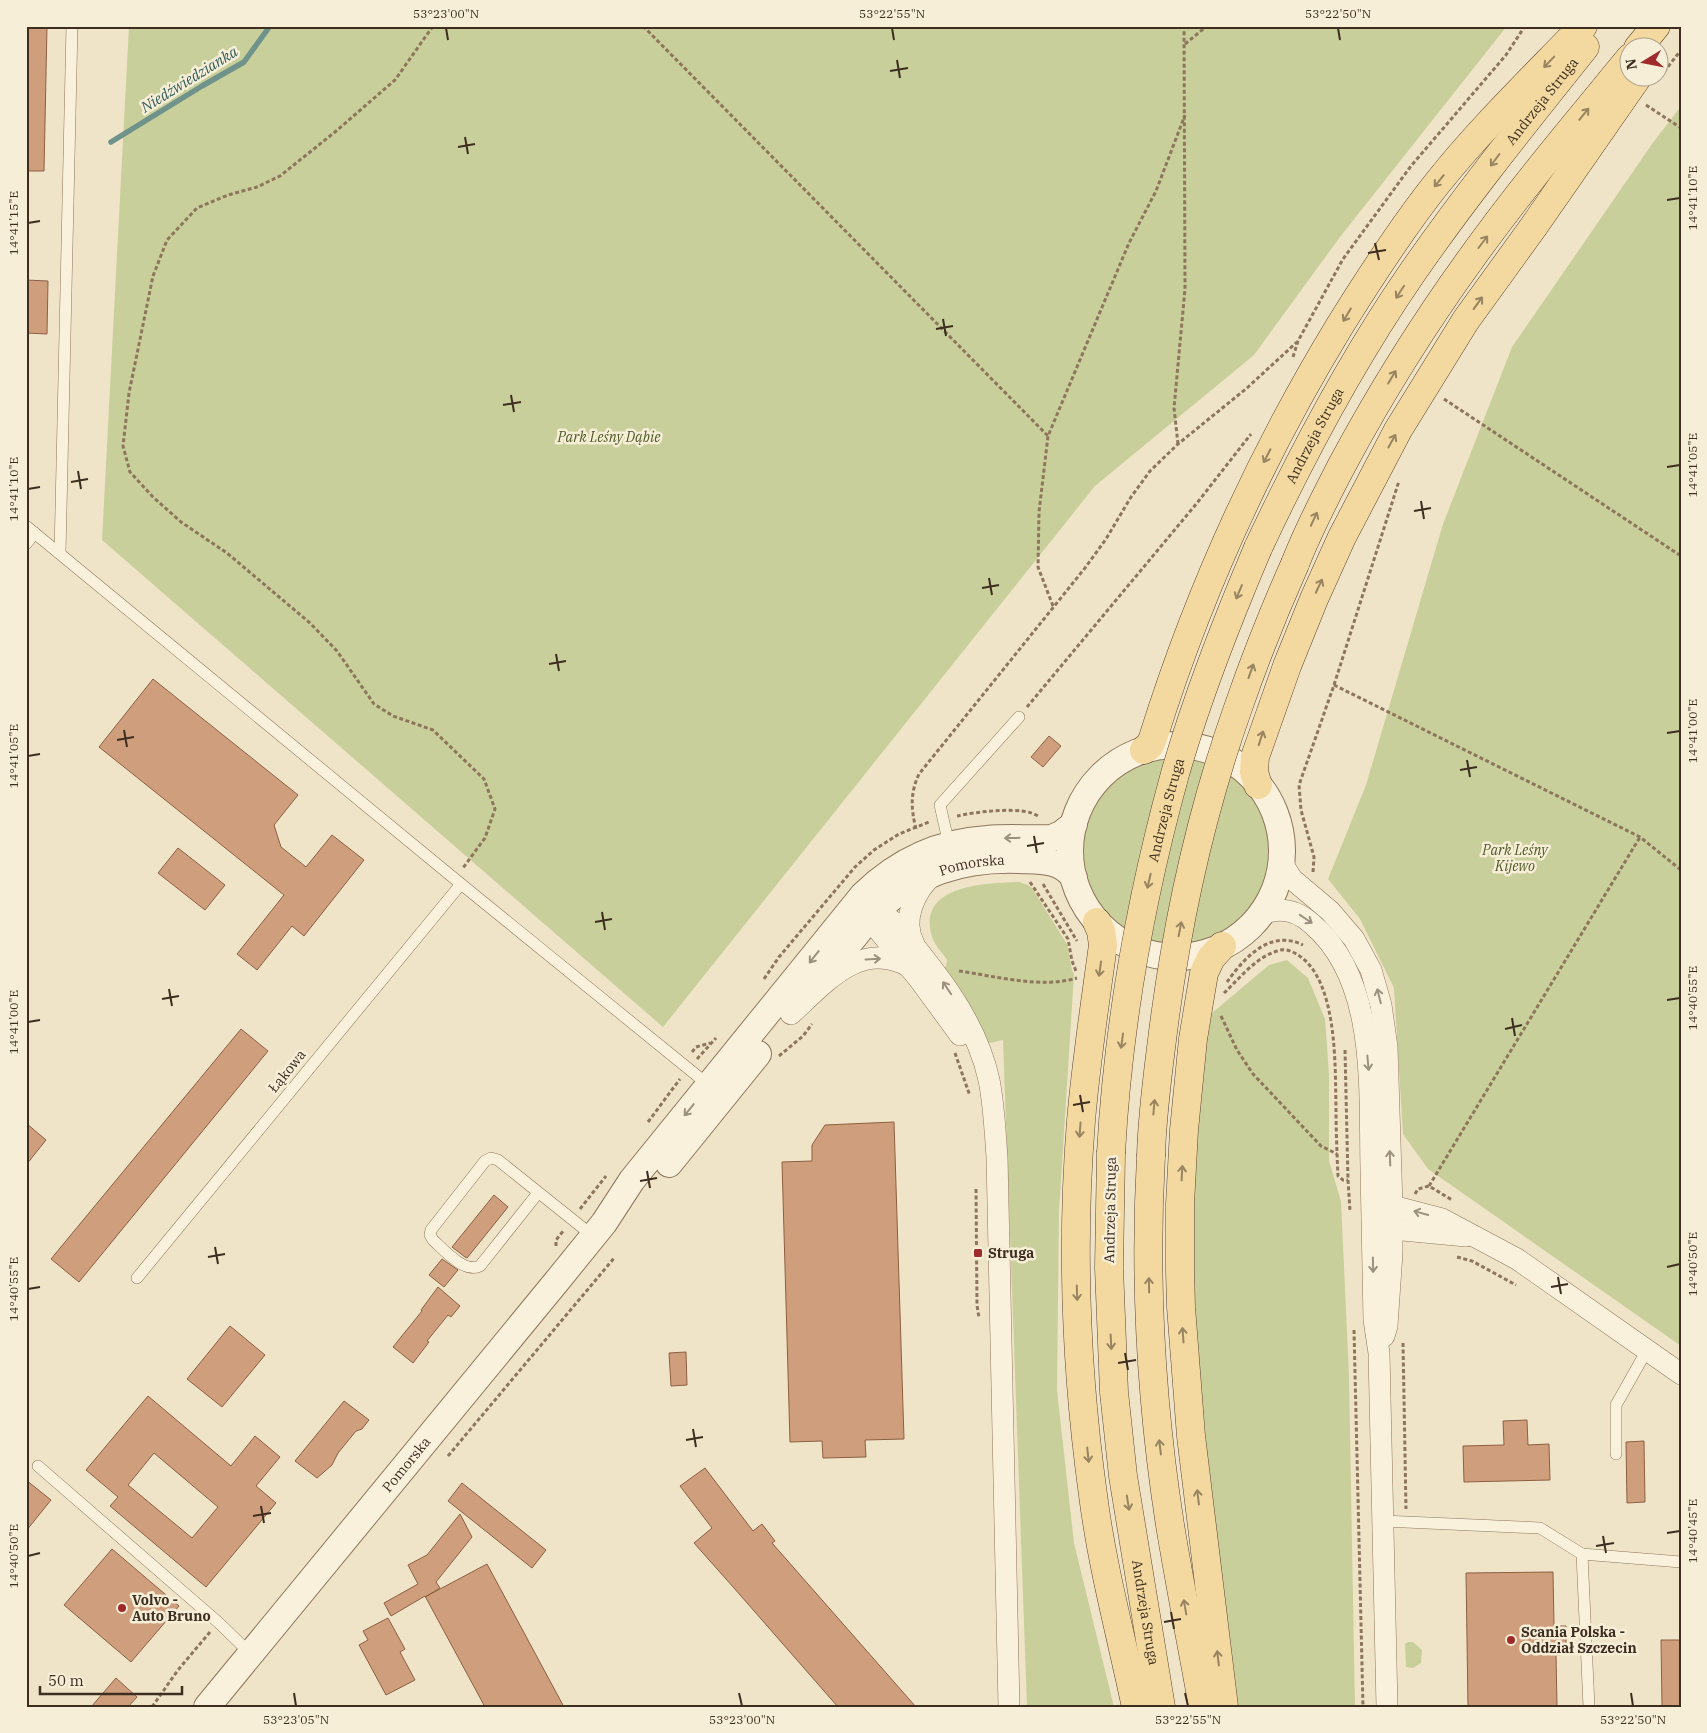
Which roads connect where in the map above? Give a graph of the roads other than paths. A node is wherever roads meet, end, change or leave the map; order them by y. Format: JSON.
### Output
{"nodes":[{"id":1,"x":72,"y":26,"type":"edge"},
{"id":2,"x":1583,"y":26,"type":"edge"},
{"id":3,"x":1602,"y":26,"type":"edge"},
{"id":4,"x":1656,"y":26,"type":"edge"},
{"id":5,"x":1672,"y":26,"type":"edge"},
{"id":6,"x":1646,"y":38,"type":"edge"},
{"id":7,"x":1664,"y":38,"type":"edge"},
{"id":8,"x":1620,"y":70,"type":"edge"},
{"id":9,"x":1645,"y":88,"type":"edge"},
{"id":10,"x":31,"y":529,"type":"edge"},
{"id":11,"x":26,"y":544,"type":"edge"},
{"id":12,"x":60,"y":553,"type":"junction"},
{"id":13,"x":1019,"y":717,"type":"road end"},
{"id":14,"x":1144,"y":750,"type":"junction"},
{"id":15,"x":1258,"y":785,"type":"junction"},
{"id":16,"x":1074,"y":824,"type":"junction"},
{"id":17,"x":949,"y":845,"type":"junction"},
{"id":18,"x":1281,"y":853,"type":"junction"},
{"id":19,"x":937,"y":872,"type":"junction"},
{"id":20,"x":1074,"y":878,"type":"junction"},
{"id":21,"x":458,"y":882,"type":"junction"},
{"id":22,"x":876,"y":883,"type":"junction"},
{"id":23,"x":872,"y":913,"type":"junction"},
{"id":24,"x":1260,"y":915,"type":"junction"},
{"id":25,"x":844,"y":919,"type":"junction"},
{"id":26,"x":1097,"y":922,"type":"junction"},
{"id":27,"x":1222,"y":946,"type":"junction"},
{"id":28,"x":913,"y":958,"type":"junction"},
{"id":29,"x":803,"y":1017,"type":"junction"},
{"id":30,"x":716,"y":1091,"type":"junction"},
{"id":31,"x":538,"y":1193,"type":"junction"},
{"id":32,"x":1392,"y":1206,"type":"junction"},
{"id":33,"x":1372,"y":1216,"type":"junction"},
{"id":34,"x":598,"y":1229,"type":"junction"},
{"id":35,"x":1392,"y":1229,"type":"junction"},
{"id":36,"x":1472,"y":1236,"type":"junction"},
{"id":37,"x":137,"y":1278,"type":"dead end"},
{"id":38,"x":1647,"y":1350,"type":"junction"},
{"id":39,"x":1379,"y":1353,"type":"junction"},
{"id":40,"x":1681,"y":1374,"type":"edge"},
{"id":41,"x":1616,"y":1454,"type":"dead end"},
{"id":42,"x":38,"y":1466,"type":"dead end"},
{"id":43,"x":1393,"y":1522,"type":"junction"},
{"id":44,"x":1582,"y":1554,"type":"junction"},
{"id":45,"x":1681,"y":1562,"type":"edge"},
{"id":46,"x":251,"y":1654,"type":"junction"},
{"id":47,"x":207,"y":1707,"type":"edge"},
{"id":48,"x":1009,"y":1707,"type":"edge"},
{"id":49,"x":1136,"y":1707,"type":"edge"},
{"id":50,"x":1160,"y":1707,"type":"edge"},
{"id":51,"x":1203,"y":1707,"type":"edge"},
{"id":52,"x":1224,"y":1707,"type":"edge"},
{"id":53,"x":1387,"y":1707,"type":"edge"},
{"id":54,"x":1589,"y":1707,"type":"edge"}],
"edges":[{"from":1,"to":12,"type":"lane"},
{"from":2,"to":14,"type":"main road","one_way":true},
{"from":3,"to":50,"type":"main road","name":"Andrzeja Struga","one_way":true,"bridge":true},
{"from":4,"to":6,"type":"main road"},
{"from":5,"to":7,"type":"main road"},
{"from":51,"to":8,"type":"main road","one_way":true,"bridge":true},
{"from":15,"to":9,"type":"main road","one_way":true},
{"from":10,"to":11,"type":"lane"},
{"from":10,"to":12,"type":"lane"},
{"from":12,"to":21,"type":"lane"},
{"from":13,"to":17,"type":"lane"},
{"from":14,"to":15,"type":"street"},
{"from":14,"to":16,"type":"street"},
{"from":15,"to":18,"type":"street"},
{"from":16,"to":17,"type":"street","name":"Pomorska","one_way":true},
{"from":16,"to":20,"type":"street"},
{"from":17,"to":22,"type":"street","name":"Pomorska"},
{"from":18,"to":24,"type":"street"},
{"from":32,"to":18,"type":"street","one_way":true},
{"from":19,"to":20,"type":"street","name":"Pomorska"},
{"from":19,"to":23,"type":"street","name":"Pomorska"},
{"from":19,"to":28,"type":"street"},
{"from":20,"to":26,"type":"street"},
{"from":21,"to":30,"type":"lane"},
{"from":21,"to":37,"type":"lane","name":"Łąkowa"},
{"from":22,"to":23,"type":"street","name":"Pomorska"},
{"from":22,"to":25,"type":"street","name":"Pomorska"},
{"from":23,"to":25,"type":"street","name":"Pomorska"},
{"from":23,"to":28,"type":"street"},
{"from":23,"to":29,"type":"street","name":"Pomorska"},
{"from":24,"to":27,"type":"street"},
{"from":24,"to":33,"type":"street","one_way":true},
{"from":25,"to":30,"type":"street","name":"Pomorska","one_way":true},
{"from":26,"to":27,"type":"street"},
{"from":26,"to":49,"type":"main road","one_way":true},
{"from":52,"to":27,"type":"main road","one_way":true},
{"from":29,"to":28,"type":"street","name":"Pomorska","one_way":true},
{"from":28,"to":48,"type":"street"},
{"from":29,"to":30,"type":"street","name":"Pomorska"},
{"from":30,"to":34,"type":"street","name":"Pomorska"},
{"from":31,"to":31,"type":"lane"},
{"from":31,"to":34,"type":"lane"},
{"from":32,"to":33,"type":"street"},
{"from":32,"to":35,"type":"street"},
{"from":36,"to":32,"type":"street","one_way":true},
{"from":33,"to":35,"type":"street"},
{"from":33,"to":39,"type":"street","one_way":true},
{"from":34,"to":46,"type":"street","name":"Pomorska"},
{"from":35,"to":36,"type":"street"},
{"from":35,"to":39,"type":"street"},
{"from":36,"to":38,"type":"street"},
{"from":38,"to":40,"type":"street"},
{"from":38,"to":41,"type":"lane"},
{"from":39,"to":43,"type":"street"},
{"from":42,"to":46,"type":"lane"},
{"from":43,"to":44,"type":"lane"},
{"from":43,"to":53,"type":"street"},
{"from":44,"to":45,"type":"lane"},
{"from":44,"to":54,"type":"lane"},
{"from":46,"to":47,"type":"street","name":"Pomorska"}]}
